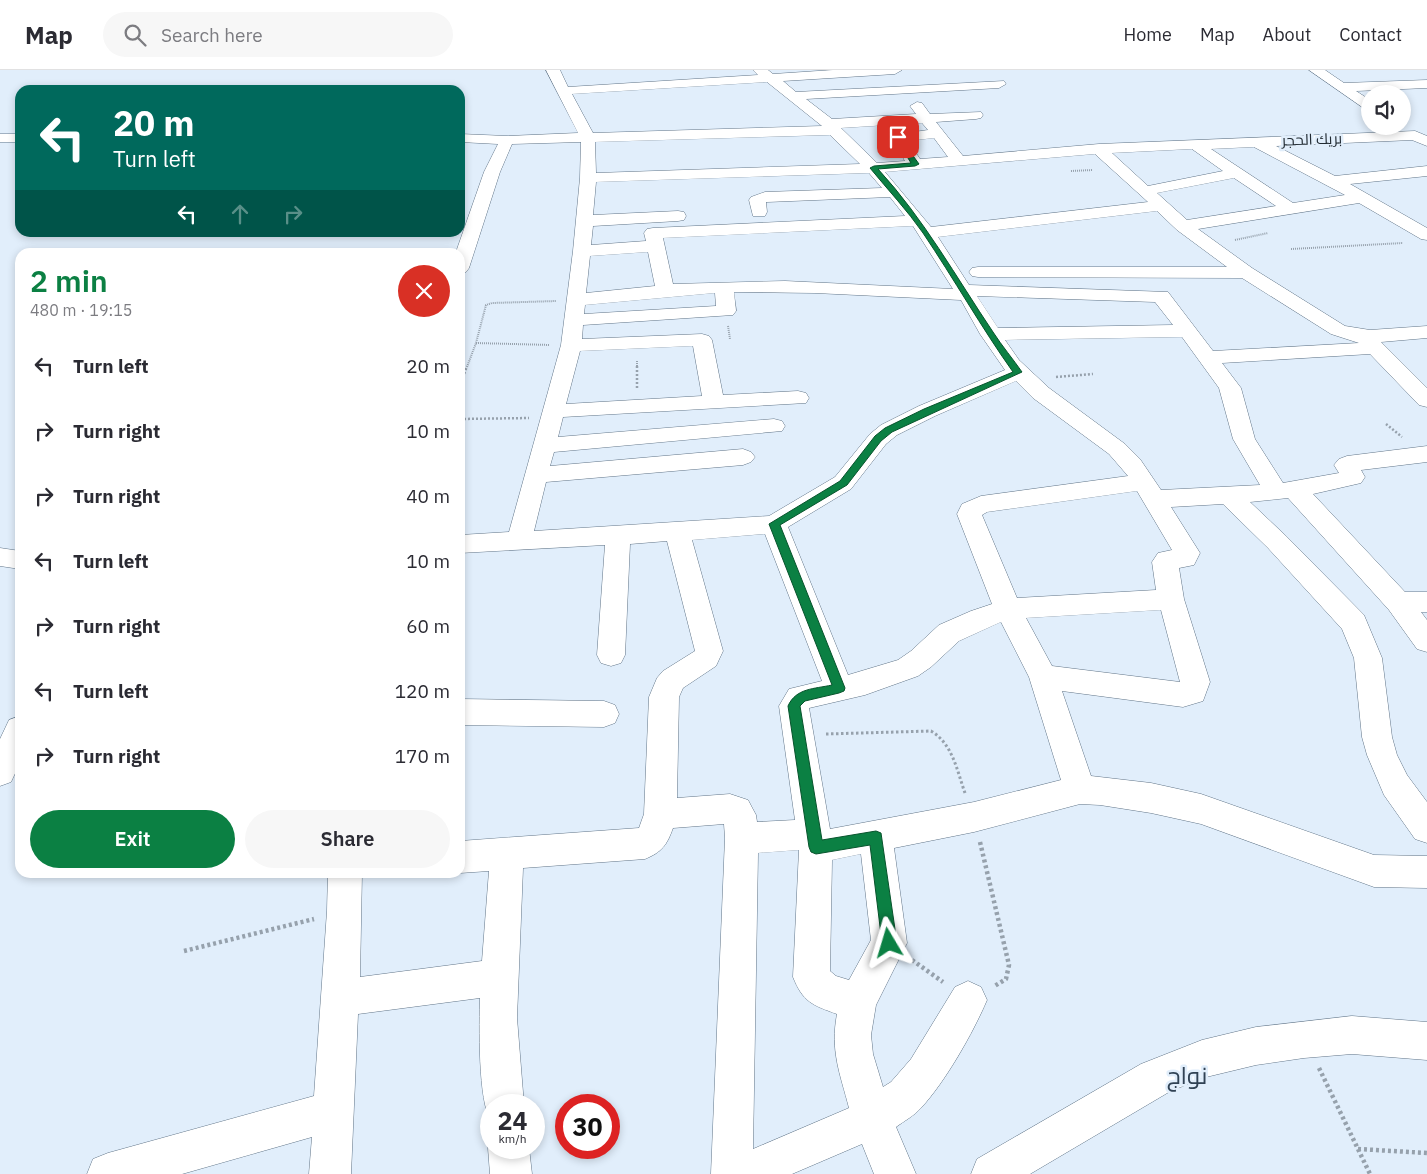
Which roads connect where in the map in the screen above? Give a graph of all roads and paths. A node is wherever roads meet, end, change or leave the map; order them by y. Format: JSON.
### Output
{"nodes":[{"id":1,"x":553,"y":70,"type":"edge"},
{"id":2,"x":894,"y":70,"type":"edge"},
{"id":3,"x":943,"y":70,"type":"edge"},
{"id":4,"x":1316,"y":70,"type":"edge"},
{"id":5,"x":1320,"y":70,"type":"edge"},
{"id":6,"x":841,"y":73,"type":"junction"},
{"id":7,"x":766,"y":74,"type":"edge"},
{"id":8,"x":999,"y":84,"type":"dead end"},
{"id":9,"x":1427,"y":84,"type":"edge"},
{"id":10,"x":953,"y":86,"type":"junction"},
{"id":11,"x":1342,"y":87,"type":"junction"},
{"id":12,"x":905,"y":89,"type":"junction"},
{"id":13,"x":852,"y":92,"type":"junction"},
{"id":14,"x":790,"y":93,"type":"junction"},
{"id":15,"x":565,"y":96,"type":"junction"},
{"id":16,"x":1361,"y":100,"type":"edge"},
{"id":17,"x":976,"y":115,"type":"junction"},
{"id":18,"x":926,"y":118,"type":"junction"},
{"id":19,"x":581,"y":124,"type":"junction"},
{"id":20,"x":829,"y":125,"type":"junction"},
{"id":21,"x":988,"y":129,"type":"dead end"},
{"id":22,"x":938,"y":134,"type":"junction"},
{"id":23,"x":0,"y":138,"type":"edge"},
{"id":24,"x":15,"y":138,"type":"edge"},
{"id":25,"x":465,"y":138,"type":"edge"},
{"id":26,"x":1346,"y":138,"type":"junction"},
{"id":27,"x":1421,"y":139,"type":"edge"},
{"id":28,"x":507,"y":140,"type":"junction"},
{"id":29,"x":1256,"y":142,"type":"junction"},
{"id":30,"x":1195,"y":145,"type":"junction"},
{"id":31,"x":588,"y":146,"type":"junction"},
{"id":32,"x":834,"y":146,"type":"dead end"},
{"id":33,"x":850,"y":146,"type":"junction"},
{"id":34,"x":1099,"y":149,"type":"junction"},
{"id":35,"x":1370,"y":152,"type":"dead end"},
{"id":36,"x":607,"y":153,"type":"dead end"},
{"id":37,"x":958,"y":160,"type":"junction"},
{"id":38,"x":1385,"y":161,"type":"dead end"},
{"id":39,"x":915,"y":164,"type":"junction"},
{"id":40,"x":874,"y":168,"type":"junction"},
{"id":41,"x":1427,"y":171,"type":"edge"},
{"id":42,"x":1237,"y":173,"type":"junction"},
{"id":43,"x":1406,"y":173,"type":"junction"},
{"id":44,"x":588,"y":178,"type":"junction"},
{"id":45,"x":1333,"y":181,"type":"junction"},
{"id":46,"x":1145,"y":191,"type":"junction"},
{"id":47,"x":896,"y":192,"type":"junction"},
{"id":48,"x":1364,"y":197,"type":"junction"},
{"id":49,"x":906,"y":206,"type":"junction"},
{"id":50,"x":1160,"y":206,"type":"junction"},
{"id":51,"x":1291,"y":209,"type":"junction"},
{"id":52,"x":759,"y":212,"type":"junction"},
{"id":53,"x":584,"y":221,"type":"junction"},
{"id":54,"x":1183,"y":226,"type":"junction"},
{"id":55,"x":922,"y":227,"type":"junction"},
{"id":56,"x":1268,"y":233,"type":"dead end"},
{"id":57,"x":1427,"y":235,"type":"edge"},
{"id":58,"x":1408,"y":242,"type":"dead end"},
{"id":59,"x":1209,"y":245,"type":"junction"},
{"id":60,"x":656,"y":246,"type":"junction"},
{"id":61,"x":1291,"y":249,"type":"dead end"},
{"id":62,"x":582,"y":251,"type":"junction"},
{"id":63,"x":465,"y":253,"type":"edge"},
{"id":64,"x":952,"y":271,"type":"junction"},
{"id":65,"x":1246,"y":272,"type":"junction"},
{"id":66,"x":724,"y":287,"type":"junction"},
{"id":67,"x":665,"y":291,"type":"junction"},
{"id":68,"x":964,"y":292,"type":"junction"},
{"id":69,"x":577,"y":300,"type":"junction"},
{"id":70,"x":575,"y":320,"type":"junction"},
{"id":71,"x":1186,"y":331,"type":"junction"},
{"id":72,"x":1427,"y":332,"type":"edge"},
{"id":73,"x":990,"y":334,"type":"junction"},
{"id":74,"x":1369,"y":341,"type":"junction"},
{"id":75,"x":637,"y":342,"type":"junction"},
{"id":76,"x":476,"y":343,"type":"junction"},
{"id":77,"x":571,"y":346,"type":"junction"},
{"id":78,"x":1207,"y":358,"type":"junction"},
{"id":79,"x":465,"y":373,"type":"edge"},
{"id":80,"x":1092,"y":374,"type":"dead end"},
{"id":81,"x":1022,"y":376,"type":"junction"},
{"id":82,"x":798,"y":398,"type":"dead end"},
{"id":83,"x":1427,"y":400,"type":"edge"},
{"id":84,"x":714,"y":402,"type":"junction"},
{"id":85,"x":637,"y":406,"type":"junction"},
{"id":86,"x":553,"y":415,"type":"junction"},
{"id":87,"x":465,"y":419,"type":"edge"},
{"id":88,"x":774,"y":426,"type":"dead end"},
{"id":89,"x":545,"y":445,"type":"junction"},
{"id":90,"x":1427,"y":454,"type":"edge"},
{"id":91,"x":743,"y":457,"type":"dead end"},
{"id":92,"x":537,"y":475,"type":"junction"},
{"id":93,"x":1150,"y":490,"type":"junction"},
{"id":94,"x":1285,"y":490,"type":"junction"},
{"id":95,"x":1228,"y":495,"type":"junction"},
{"id":96,"x":774,"y":524,"type":"junction"},
{"id":97,"x":677,"y":532,"type":"junction"},
{"id":98,"x":618,"y":535,"type":"junction"},
{"id":99,"x":519,"y":540,"type":"junction"},
{"id":100,"x":465,"y":544,"type":"edge"},
{"id":101,"x":0,"y":557,"type":"edge"},
{"id":102,"x":15,"y":559,"type":"edge"},
{"id":103,"x":1171,"y":599,"type":"junction"},
{"id":104,"x":1427,"y":602,"type":"edge"},
{"id":105,"x":1399,"y":604,"type":"junction"},
{"id":106,"x":1008,"y":609,"type":"junction"},
{"id":107,"x":1427,"y":641,"type":"edge"},
{"id":108,"x":611,"y":655,"type":"dead end"},
{"id":109,"x":1043,"y":677,"type":"junction"},
{"id":110,"x":839,"y":688,"type":"junction"},
{"id":111,"x":465,"y":712,"type":"edge"},
{"id":112,"x":604,"y":714,"type":"dead end"},
{"id":113,"x":799,"y":735,"type":"junction"},
{"id":114,"x":15,"y":740,"type":"edge"},
{"id":115,"x":0,"y":772,"type":"edge"},
{"id":116,"x":1080,"y":790,"type":"junction"},
{"id":117,"x":660,"y":814,"type":"junction"},
{"id":118,"x":974,"y":817,"type":"junction"},
{"id":119,"x":1427,"y":828,"type":"edge"},
{"id":120,"x":876,"y":837,"type":"junction"},
{"id":121,"x":742,"y":838,"type":"junction"},
{"id":122,"x":815,"y":841,"type":"junction"},
{"id":123,"x":508,"y":854,"type":"junction"},
{"id":124,"x":465,"y":857,"type":"edge"},
{"id":125,"x":1427,"y":872,"type":"edge"},
{"id":126,"x":345,"y":878,"type":"edge"},
{"id":127,"x":345,"y":911,"type":"junction"},
{"id":128,"x":889,"y":943,"type":"junction"},
{"id":129,"x":184,"y":951,"type":"dead end"},
{"id":130,"x":498,"y":977,"type":"junction"},
{"id":131,"x":339,"y":998,"type":"junction"},
{"id":132,"x":968,"y":1000,"type":"junction"},
{"id":133,"x":858,"y":1001,"type":"junction"},
{"id":134,"x":1304,"y":1039,"type":"junction"},
{"id":135,"x":1427,"y":1041,"type":"edge"},
{"id":136,"x":503,"y":1094,"type":"edge"},
{"id":137,"x":333,"y":1111,"type":"junction"},
{"id":138,"x":872,"y":1119,"type":"junction"},
{"id":139,"x":1358,"y":1149,"type":"junction"},
{"id":140,"x":1427,"y":1152,"type":"edge"},
{"id":141,"x":509,"y":1159,"type":"edge"},
{"id":142,"x":108,"y":1174,"type":"edge"},
{"id":143,"x":330,"y":1174,"type":"edge"},
{"id":144,"x":511,"y":1174,"type":"edge"},
{"id":145,"x":732,"y":1174,"type":"edge"},
{"id":146,"x":743,"y":1174,"type":"edge"},
{"id":147,"x":895,"y":1174,"type":"edge"},
{"id":148,"x":992,"y":1174,"type":"edge"},
{"id":149,"x":1370,"y":1174,"type":"edge"}],
"edges":[{"from":1,"to":15,"type":"street"},
{"from":2,"to":6,"type":"street"},
{"from":2,"to":12,"type":"street"},
{"from":3,"to":10,"type":"street"},
{"from":4,"to":5,"type":"street"},
{"from":4,"to":11,"type":"street"},
{"from":6,"to":7,"type":"street"},
{"from":6,"to":13,"type":"street"},
{"from":7,"to":14,"type":"street"},
{"from":7,"to":15,"type":"street"},
{"from":8,"to":10,"type":"street"},
{"from":9,"to":11,"type":"street"},
{"from":10,"to":12,"type":"street"},
{"from":10,"to":17,"type":"street"},
{"from":11,"to":16,"type":"street"},
{"from":12,"to":13,"type":"street"},
{"from":12,"to":18,"type":"street"},
{"from":13,"to":14,"type":"street"},
{"from":14,"to":15,"type":"street"},
{"from":14,"to":20,"type":"street"},
{"from":15,"to":19,"type":"street"},
{"from":17,"to":18,"type":"street"},
{"from":17,"to":21,"type":"street"},
{"from":18,"to":20,"type":"street"},
{"from":18,"to":22,"type":"street"},
{"from":19,"to":20,"type":"street"},
{"from":19,"to":31,"type":"street"},
{"from":20,"to":31,"type":"street"},
{"from":20,"to":33,"type":"street"},
{"from":22,"to":37,"type":"street"},
{"from":22,"to":39,"type":"street"},
{"from":23,"to":24,"type":"street"},
{"from":25,"to":28,"type":"street"},
{"from":26,"to":27,"type":"street","name":"بريك الحجر"},
{"from":26,"to":29,"type":"street","name":"بريك الحجر"},
{"from":26,"to":35,"type":"street"},
{"from":28,"to":31,"type":"street"},
{"from":28,"to":63,"type":"street"},
{"from":29,"to":30,"type":"street","name":"بريك الحجر"},
{"from":29,"to":45,"type":"street"},
{"from":30,"to":34,"type":"street","name":"بريك الحجر"},
{"from":30,"to":42,"type":"street"},
{"from":31,"to":36,"type":"street"},
{"from":31,"to":44,"type":"street"},
{"from":32,"to":33,"type":"street"},
{"from":33,"to":40,"type":"street"},
{"from":34,"to":37,"type":"street","name":"بريك الحجر"},
{"from":34,"to":46,"type":"street"},
{"from":37,"to":39,"type":"street","name":"بريك الحجر"},
{"from":38,"to":43,"type":"street"},
{"from":39,"to":40,"type":"street","name":"بريك الحجر"},
{"from":40,"to":44,"type":"street","name":"بريك الحجر"},
{"from":40,"to":47,"type":"street"},
{"from":41,"to":43,"type":"street"},
{"from":42,"to":46,"type":"street"},
{"from":42,"to":51,"type":"street"},
{"from":43,"to":45,"type":"street"},
{"from":44,"to":53,"type":"street"},
{"from":45,"to":48,"type":"street"},
{"from":46,"to":50,"type":"street"},
{"from":47,"to":49,"type":"street"},
{"from":47,"to":52,"type":"street"},
{"from":48,"to":51,"type":"street"},
{"from":48,"to":57,"type":"street"},
{"from":49,"to":52,"type":"street"},
{"from":49,"to":55,"type":"street"},
{"from":50,"to":54,"type":"street"},
{"from":50,"to":55,"type":"street"},
{"from":51,"to":54,"type":"street"},
{"from":52,"to":53,"type":"street"},
{"from":53,"to":62,"type":"street"},
{"from":54,"to":59,"type":"street"},
{"from":55,"to":60,"type":"street"},
{"from":55,"to":64,"type":"street"},
{"from":56,"to":59,"type":"path"},
{"from":58,"to":61,"type":"path"},
{"from":59,"to":65,"type":"street"},
{"from":60,"to":62,"type":"street"},
{"from":60,"to":67,"type":"street"},
{"from":62,"to":69,"type":"street"},
{"from":64,"to":65,"type":"street"},
{"from":64,"to":68,"type":"street"},
{"from":65,"to":74,"type":"street"},
{"from":66,"to":67,"type":"street"},
{"from":66,"to":68,"type":"street"},
{"from":66,"to":70,"type":"street"},
{"from":67,"to":69,"type":"street"},
{"from":68,"to":71,"type":"street"},
{"from":68,"to":73,"type":"street"},
{"from":69,"to":70,"type":"street"},
{"from":69,"to":76,"type":"path"},
{"from":70,"to":77,"type":"street"},
{"from":71,"to":73,"type":"street"},
{"from":71,"to":78,"type":"street"},
{"from":72,"to":74,"type":"street"},
{"from":73,"to":81,"type":"street"},
{"from":74,"to":78,"type":"street"},
{"from":74,"to":83,"type":"street"},
{"from":75,"to":77,"type":"street"},
{"from":75,"to":84,"type":"street"},
{"from":75,"to":85,"type":"path"},
{"from":76,"to":77,"type":"path"},
{"from":76,"to":79,"type":"path"},
{"from":77,"to":86,"type":"street"},
{"from":78,"to":94,"type":"street"},
{"from":80,"to":81,"type":"path"},
{"from":81,"to":93,"type":"street"},
{"from":81,"to":96,"type":"street"},
{"from":82,"to":84,"type":"street"},
{"from":84,"to":85,"type":"street"},
{"from":85,"to":86,"type":"street"},
{"from":86,"to":87,"type":"path"},
{"from":86,"to":89,"type":"street"},
{"from":88,"to":89,"type":"street"},
{"from":89,"to":92,"type":"street"},
{"from":90,"to":94,"type":"street"},
{"from":91,"to":92,"type":"street"},
{"from":92,"to":99,"type":"street"},
{"from":93,"to":95,"type":"street"},
{"from":93,"to":103,"type":"street"},
{"from":93,"to":106,"type":"street"},
{"from":94,"to":95,"type":"street"},
{"from":94,"to":105,"type":"street"},
{"from":95,"to":119,"type":"street"},
{"from":96,"to":97,"type":"street"},
{"from":96,"to":110,"type":"street"},
{"from":97,"to":98,"type":"street"},
{"from":97,"to":117,"type":"street"},
{"from":98,"to":99,"type":"street"},
{"from":98,"to":108,"type":"street"},
{"from":99,"to":100,"type":"street"},
{"from":101,"to":102,"type":"street"},
{"from":103,"to":106,"type":"street"},
{"from":103,"to":109,"type":"street"},
{"from":104,"to":105,"type":"street"},
{"from":105,"to":107,"type":"street"},
{"from":106,"to":109,"type":"street"},
{"from":106,"to":110,"type":"street"},
{"from":109,"to":116,"type":"street"},
{"from":110,"to":113,"type":"street"},
{"from":111,"to":112,"type":"street"},
{"from":113,"to":118,"type":"path"},
{"from":113,"to":122,"type":"street"},
{"from":114,"to":115,"type":"street"},
{"from":116,"to":118,"type":"street"},
{"from":116,"to":125,"type":"street"},
{"from":117,"to":121,"type":"street"},
{"from":117,"to":123,"type":"street"},
{"from":118,"to":120,"type":"street"},
{"from":118,"to":132,"type":"path"},
{"from":120,"to":122,"type":"street"},
{"from":120,"to":128,"type":"street"},
{"from":121,"to":122,"type":"street"},
{"from":121,"to":145,"type":"street"},
{"from":122,"to":133,"type":"street"},
{"from":123,"to":124,"type":"street"},
{"from":123,"to":130,"type":"street"},
{"from":126,"to":127,"type":"street"},
{"from":127,"to":129,"type":"path"},
{"from":127,"to":131,"type":"street"},
{"from":128,"to":132,"type":"path"},
{"from":128,"to":133,"type":"street"},
{"from":130,"to":131,"type":"street"},
{"from":130,"to":136,"type":"street"},
{"from":131,"to":137,"type":"street"},
{"from":132,"to":138,"type":"street"},
{"from":133,"to":138,"type":"street"},
{"from":134,"to":135,"type":"street"},
{"from":134,"to":139,"type":"path"},
{"from":134,"to":148,"type":"street"},
{"from":137,"to":142,"type":"street"},
{"from":137,"to":143,"type":"street"},
{"from":138,"to":146,"type":"street"},
{"from":138,"to":147,"type":"street"},
{"from":139,"to":140,"type":"path"},
{"from":139,"to":149,"type":"path"},
{"from":141,"to":144,"type":"street"}]}
